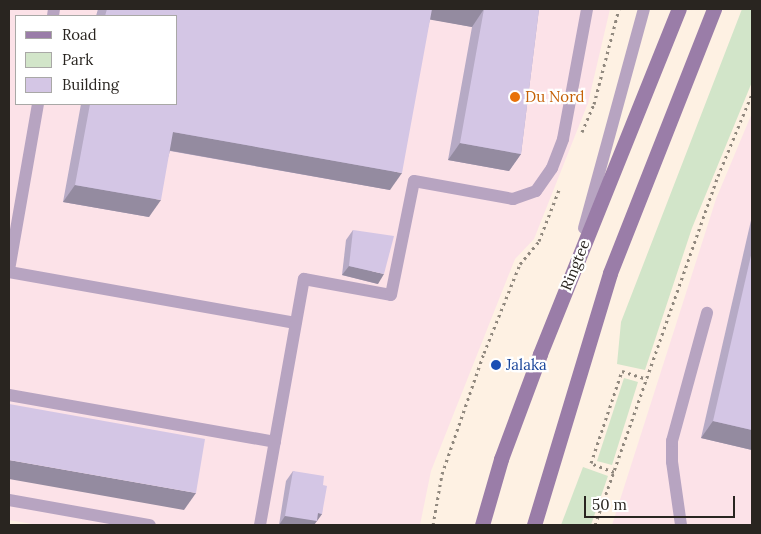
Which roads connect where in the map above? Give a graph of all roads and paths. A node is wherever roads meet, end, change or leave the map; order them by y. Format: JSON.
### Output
{"nodes":[{"id":1,"x":587,"y":9,"type":"edge"},
{"id":2,"x":619,"y":9,"type":"edge"},
{"id":3,"x":644,"y":9,"type":"edge"},
{"id":4,"x":679,"y":9,"type":"edge"},
{"id":5,"x":714,"y":9,"type":"edge"},
{"id":6,"x":752,"y":94,"type":"edge"},
{"id":7,"x":38,"y":105,"type":"edge"},
{"id":8,"x":579,"y":140,"type":"dead end"},
{"id":9,"x":564,"y":177,"type":"dead end"},
{"id":10,"x":572,"y":269,"type":"junction"},
{"id":11,"x":9,"y":271,"type":"edge"},
{"id":12,"x":707,"y":313,"type":"dead end"},
{"id":13,"x":296,"y":323,"type":"junction"},
{"id":14,"x":647,"y":379,"type":"junction"},
{"id":15,"x":9,"y":395,"type":"edge"},
{"id":16,"x":275,"y":442,"type":"junction"},
{"id":17,"x":614,"y":472,"type":"junction"},
{"id":18,"x":9,"y":500,"type":"edge"},
{"id":19,"x":150,"y":525,"type":"edge"},
{"id":20,"x":260,"y":525,"type":"edge"},
{"id":21,"x":433,"y":525,"type":"edge"},
{"id":22,"x":482,"y":525,"type":"edge"},
{"id":23,"x":534,"y":525,"type":"edge"},
{"id":24,"x":595,"y":525,"type":"edge"},
{"id":25,"x":681,"y":525,"type":"edge"}],
"edges":[{"from":1,"to":13,"type":"lane"},
{"from":2,"to":8,"type":"path"},
{"from":3,"to":10,"type":"lane"},
{"from":4,"to":10,"type":"main road","name":"Ringtee"},
{"from":5,"to":23,"type":"main road"},
{"from":6,"to":14,"type":"path"},
{"from":7,"to":11,"type":"lane"},
{"from":9,"to":21,"type":"path"},
{"from":10,"to":22,"type":"main road","name":"Ringtee"},
{"from":11,"to":13,"type":"lane"},
{"from":12,"to":25,"type":"lane"},
{"from":13,"to":16,"type":"lane"},
{"from":14,"to":17,"type":"path"},
{"from":14,"to":17,"type":"path"},
{"from":15,"to":16,"type":"lane"},
{"from":16,"to":20,"type":"lane"},
{"from":17,"to":24,"type":"path"},
{"from":18,"to":19,"type":"lane"}]}
